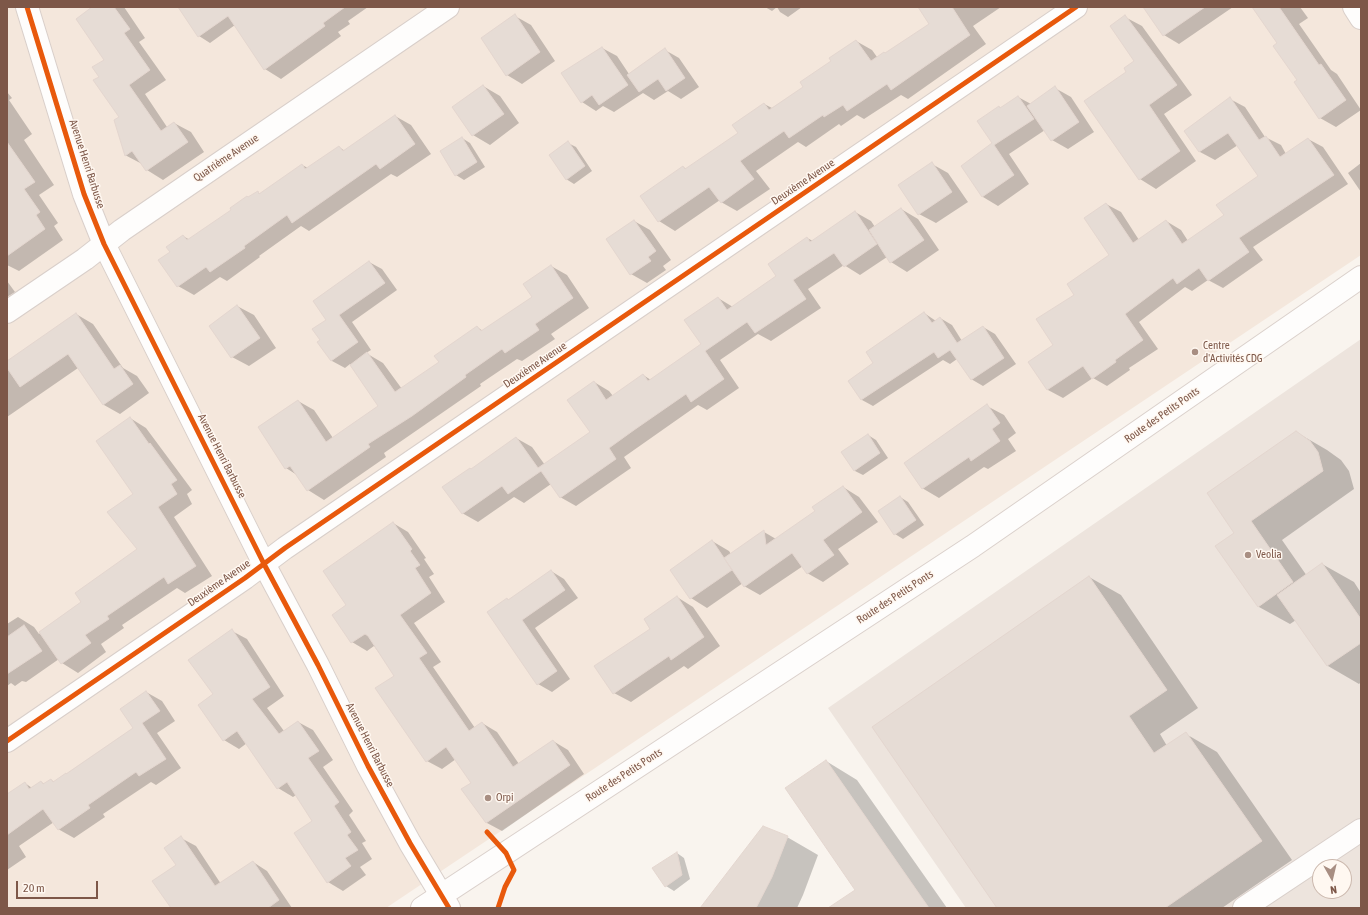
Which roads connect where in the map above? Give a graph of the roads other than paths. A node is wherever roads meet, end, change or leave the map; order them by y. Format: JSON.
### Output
{"nodes":[{"id":1,"x":27,"y":7,"type":"edge"},
{"id":2,"x":448,"y":7,"type":"edge"},
{"id":3,"x":1076,"y":7,"type":"edge"},
{"id":4,"x":1354,"y":7,"type":"edge"},
{"id":5,"x":1361,"y":18,"type":"edge"},
{"id":6,"x":104,"y":244,"type":"junction"},
{"id":7,"x":1361,"y":277,"type":"edge"},
{"id":8,"x":7,"y":312,"type":"edge"},
{"id":9,"x":264,"y":564,"type":"junction"},
{"id":10,"x":7,"y":741,"type":"edge"},
{"id":11,"x":1361,"y":830,"type":"edge"},
{"id":12,"x":446,"y":902,"type":"edge"},
{"id":13,"x":422,"y":908,"type":"edge"},
{"id":14,"x":1244,"y":908,"type":"edge"}],
"edges":[{"from":1,"to":6,"type":"street","name":"Avenue Henri Barbusse"},
{"from":2,"to":6,"type":"street","name":"Quatrième Avenue"},
{"from":3,"to":9,"type":"street","name":"Deuxième Avenue"},
{"from":4,"to":5,"type":"street"},
{"from":6,"to":8,"type":"street","name":"Quatrième Avenue"},
{"from":6,"to":9,"type":"street","name":"Avenue Henri Barbusse"},
{"from":7,"to":12,"type":"street","name":"Route des Petits Ponts"},
{"from":9,"to":10,"type":"street","name":"Deuxième Avenue"},
{"from":9,"to":12,"type":"street","name":"Avenue Henri Barbusse"},
{"from":11,"to":14,"type":"street"},
{"from":12,"to":13,"type":"street","name":"Route des Petits Ponts"}]}
